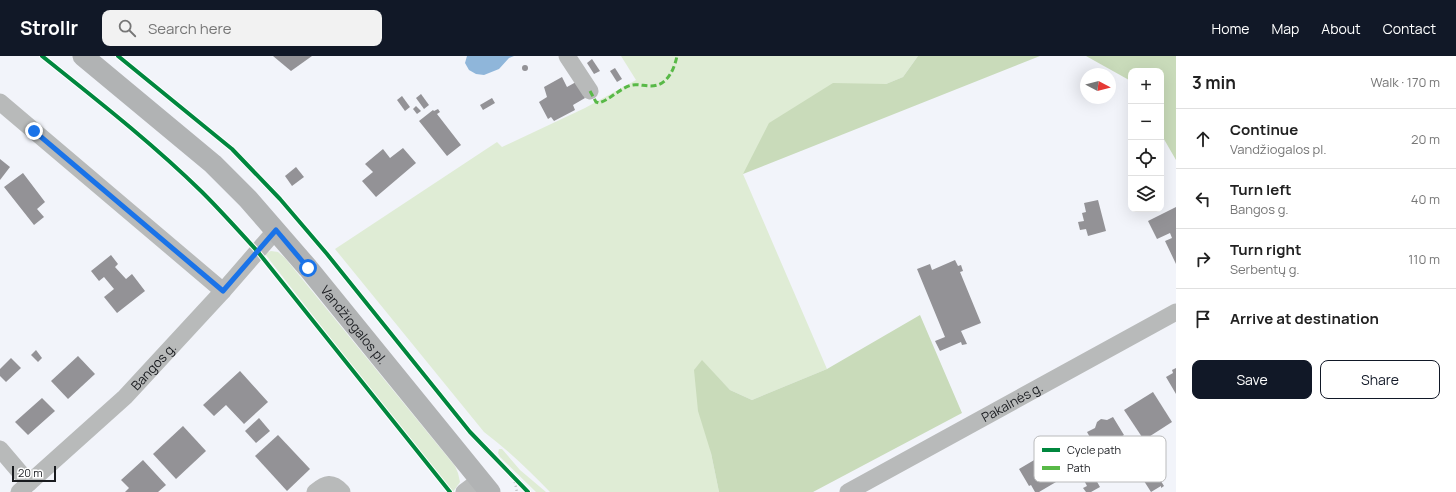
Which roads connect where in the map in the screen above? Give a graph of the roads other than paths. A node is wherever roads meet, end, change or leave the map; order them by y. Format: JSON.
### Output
{"nodes":[{"id":1,"x":83,"y":56,"type":"edge"},
{"id":2,"x":567,"y":56,"type":"edge"},
{"id":3,"x":590,"y":90,"type":"dead end"},
{"id":4,"x":0,"y":102,"type":"edge"},
{"id":5,"x":276,"y":230,"type":"junction"},
{"id":6,"x":223,"y":291,"type":"junction"},
{"id":7,"x":1176,"y":312,"type":"edge"},
{"id":8,"x":0,"y":449,"type":"edge"},
{"id":9,"x":24,"y":488,"type":"edge"},
{"id":10,"x":478,"y":488,"type":"edge"},
{"id":11,"x":316,"y":492,"type":"edge"},
{"id":12,"x":342,"y":492,"type":"edge"},
{"id":13,"x":848,"y":492,"type":"edge"}],
"edges":[{"from":1,"to":5,"type":"main road","name":"Vandžiogalos pl."},
{"from":2,"to":3,"type":"street"},
{"from":4,"to":6,"type":"street"},
{"from":5,"to":6,"type":"street","name":"Bangos g."},
{"from":5,"to":10,"type":"main road","name":"Vandžiogalos pl."},
{"from":6,"to":9,"type":"street","name":"Bangos g."},
{"from":7,"to":13,"type":"street","name":"Pakalnės g."},
{"from":8,"to":9,"type":"street"},
{"from":11,"to":12,"type":"street"}]}
